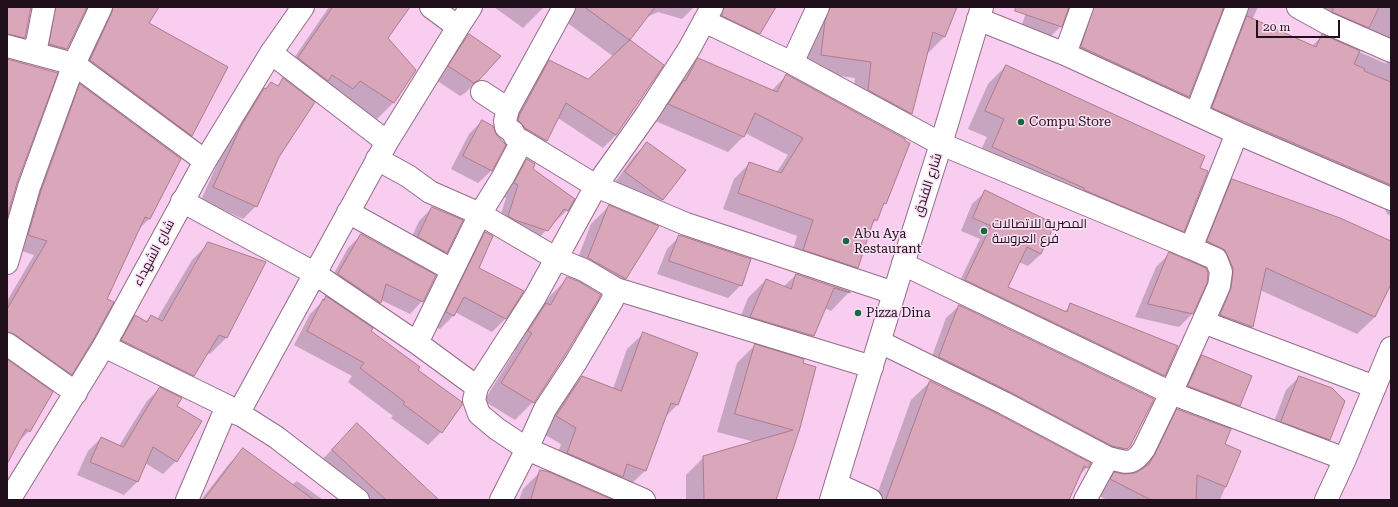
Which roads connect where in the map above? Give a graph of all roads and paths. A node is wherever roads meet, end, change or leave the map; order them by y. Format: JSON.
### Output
{"nodes":[{"id":1,"x":44,"y":7,"type":"edge"},
{"id":2,"x":101,"y":7,"type":"edge"},
{"id":3,"x":303,"y":7,"type":"edge"},
{"id":4,"x":431,"y":7,"type":"edge"},
{"id":5,"x":472,"y":7,"type":"edge"},
{"id":6,"x":564,"y":7,"type":"edge"},
{"id":7,"x":818,"y":7,"type":"edge"},
{"id":8,"x":1082,"y":7,"type":"edge"},
{"id":9,"x":1237,"y":7,"type":"edge"},
{"id":10,"x":1298,"y":7,"type":"edge"},
{"id":11,"x":980,"y":13,"type":"edge"},
{"id":12,"x":708,"y":14,"type":"edge"},
{"id":13,"x":458,"y":27,"type":"junction"},
{"id":14,"x":7,"y":46,"type":"edge"},
{"id":15,"x":1391,"y":51,"type":"edge"},
{"id":16,"x":30,"y":52,"type":"junction"},
{"id":17,"x":271,"y":53,"type":"junction"},
{"id":18,"x":1065,"y":54,"type":"junction"},
{"id":19,"x":792,"y":63,"type":"junction"},
{"id":20,"x":74,"y":64,"type":"junction"},
{"id":21,"x":482,"y":92,"type":"dead end"},
{"id":22,"x":508,"y":109,"type":"junction"},
{"id":23,"x":1196,"y":114,"type":"junction"},
{"id":24,"x":1238,"y":133,"type":"junction"},
{"id":25,"x":522,"y":141,"type":"junction"},
{"id":26,"x":941,"y":144,"type":"junction"},
{"id":27,"x":382,"y":150,"type":"junction"},
{"id":28,"x":205,"y":161,"type":"junction"},
{"id":29,"x":596,"y":186,"type":"junction"},
{"id":30,"x":1391,"y":199,"type":"edge"},
{"id":31,"x":182,"y":201,"type":"junction"},
{"id":32,"x":348,"y":212,"type":"junction"},
{"id":33,"x":480,"y":214,"type":"junction"},
{"id":34,"x":1191,"y":248,"type":"junction"},
{"id":35,"x":557,"y":259,"type":"junction"},
{"id":36,"x":7,"y":264,"type":"edge"},
{"id":37,"x":903,"y":264,"type":"junction"},
{"id":38,"x":452,"y":270,"type":"junction"},
{"id":39,"x":314,"y":273,"type":"junction"},
{"id":40,"x":616,"y":289,"type":"junction"},
{"id":41,"x":894,"y":293,"type":"junction"},
{"id":42,"x":1202,"y":322,"type":"junction"},
{"id":43,"x":880,"y":342,"type":"junction"},
{"id":44,"x":417,"y":343,"type":"junction"},
{"id":45,"x":7,"y":344,"type":"edge"},
{"id":46,"x":104,"y":346,"type":"junction"},
{"id":47,"x":1391,"y":348,"type":"edge"},
{"id":48,"x":872,"y":367,"type":"junction"},
{"id":49,"x":477,"y":387,"type":"junction"},
{"id":50,"x":1375,"y":387,"type":"junction"},
{"id":51,"x":76,"y":393,"type":"junction"},
{"id":52,"x":1171,"y":393,"type":"junction"},
{"id":53,"x":232,"y":410,"type":"junction"},
{"id":54,"x":527,"y":449,"type":"junction"},
{"id":55,"x":1108,"y":458,"type":"junction"},
{"id":56,"x":1345,"y":459,"type":"junction"},
{"id":57,"x":11,"y":489,"type":"edge"},
{"id":58,"x":834,"y":492,"type":"edge"},
{"id":59,"x":187,"y":500,"type":"edge"},
{"id":60,"x":358,"y":500,"type":"edge"},
{"id":61,"x":501,"y":500,"type":"edge"},
{"id":62,"x":644,"y":500,"type":"edge"},
{"id":63,"x":871,"y":500,"type":"edge"},
{"id":64,"x":1085,"y":500,"type":"edge"},
{"id":65,"x":1326,"y":500,"type":"edge"}],
"edges":[{"from":1,"to":16,"type":"street"},
{"from":2,"to":20,"type":"street"},
{"from":3,"to":17,"type":"street","name":"شارع الشهداء"},
{"from":4,"to":13,"type":"street"},
{"from":5,"to":13,"type":"street"},
{"from":6,"to":22,"type":"street"},
{"from":7,"to":19,"type":"street"},
{"from":8,"to":18,"type":"street"},
{"from":9,"to":23,"type":"street"},
{"from":10,"to":15,"type":"street"},
{"from":11,"to":18,"type":"street"},
{"from":11,"to":26,"type":"street","name":"شارع الفندق"},
{"from":12,"to":19,"type":"street"},
{"from":12,"to":29,"type":"street"},
{"from":13,"to":27,"type":"street"},
{"from":14,"to":16,"type":"street"},
{"from":16,"to":20,"type":"street"},
{"from":17,"to":27,"type":"street"},
{"from":17,"to":28,"type":"street","name":"شارع الشهداء"},
{"from":18,"to":23,"type":"street"},
{"from":19,"to":26,"type":"street"},
{"from":20,"to":28,"type":"street"},
{"from":20,"to":36,"type":"street"},
{"from":21,"to":22,"type":"street"},
{"from":22,"to":25,"type":"street"},
{"from":23,"to":24,"type":"street"},
{"from":24,"to":30,"type":"street"},
{"from":24,"to":34,"type":"street"},
{"from":25,"to":29,"type":"street"},
{"from":25,"to":33,"type":"street"},
{"from":26,"to":34,"type":"street"},
{"from":26,"to":37,"type":"street","name":"شارع الفندق"},
{"from":27,"to":32,"type":"street"},
{"from":27,"to":33,"type":"street"},
{"from":28,"to":31,"type":"street","name":"شارع الشهداء"},
{"from":29,"to":35,"type":"street"},
{"from":29,"to":41,"type":"street"},
{"from":31,"to":39,"type":"street"},
{"from":31,"to":46,"type":"street","name":"شارع الشهداء"},
{"from":32,"to":38,"type":"street"},
{"from":32,"to":39,"type":"street"},
{"from":33,"to":35,"type":"street"},
{"from":33,"to":38,"type":"street"},
{"from":34,"to":42,"type":"street"},
{"from":35,"to":40,"type":"street"},
{"from":35,"to":49,"type":"street"},
{"from":37,"to":41,"type":"street","name":"شارع الفندق"},
{"from":37,"to":52,"type":"street"},
{"from":38,"to":44,"type":"street"},
{"from":39,"to":44,"type":"street"},
{"from":39,"to":53,"type":"street"},
{"from":40,"to":48,"type":"street"},
{"from":40,"to":54,"type":"street"},
{"from":41,"to":43,"type":"street","name":"شارع الفندق"},
{"from":42,"to":50,"type":"street"},
{"from":42,"to":52,"type":"street"},
{"from":43,"to":48,"type":"street","name":"شارع الفندق"},
{"from":43,"to":55,"type":"street"},
{"from":44,"to":49,"type":"street"},
{"from":45,"to":51,"type":"street"},
{"from":46,"to":51,"type":"street","name":"شارع الشهداء"},
{"from":46,"to":53,"type":"street"},
{"from":47,"to":50,"type":"street"},
{"from":48,"to":58,"type":"street","name":"شارع الفندق"},
{"from":49,"to":54,"type":"street"},
{"from":50,"to":56,"type":"street"},
{"from":51,"to":57,"type":"street","name":"شارع الشهداء"},
{"from":52,"to":55,"type":"street"},
{"from":52,"to":56,"type":"street"},
{"from":53,"to":59,"type":"street"},
{"from":53,"to":60,"type":"street"},
{"from":54,"to":61,"type":"street"},
{"from":54,"to":62,"type":"street"},
{"from":55,"to":64,"type":"street"},
{"from":56,"to":65,"type":"street"},
{"from":58,"to":63,"type":"street"}]}
